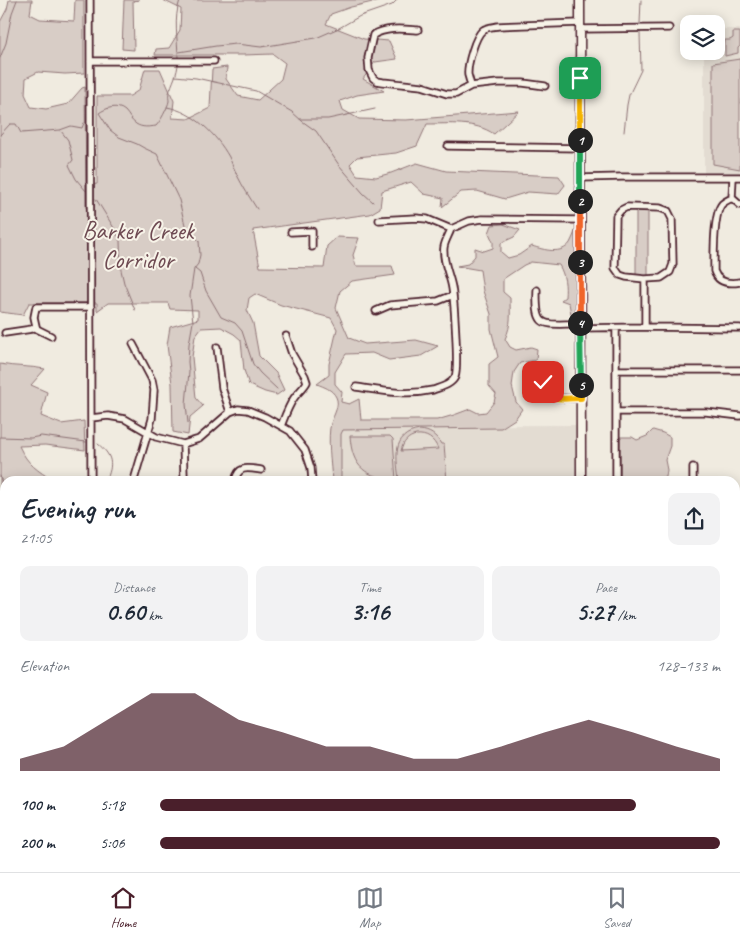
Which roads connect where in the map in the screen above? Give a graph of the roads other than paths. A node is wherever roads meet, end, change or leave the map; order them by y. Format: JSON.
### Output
{"nodes":[{"id":1,"x":90,"y":0,"type":"edge"},
{"id":2,"x":580,"y":0,"type":"edge"},
{"id":3,"x":580,"y":26,"type":"junction"},
{"id":4,"x":669,"y":28,"type":"dead end"},
{"id":5,"x":418,"y":30,"type":"dead end"},
{"id":6,"x":90,"y":61,"type":"junction"},
{"id":7,"x":214,"y":61,"type":"dead end"},
{"id":8,"x":472,"y":86,"type":"junction"},
{"id":9,"x":545,"y":86,"type":"dead end"},
{"id":10,"x":448,"y":146,"type":"dead end"},
{"id":11,"x":580,"y":148,"type":"junction"},
{"id":12,"x":737,"y":177,"type":"edge"},
{"id":13,"x":580,"y":178,"type":"junction"},
{"id":14,"x":732,"y":198,"type":"junction"},
{"id":15,"x":740,"y":205,"type":"edge"},
{"id":16,"x":379,"y":220,"type":"dead end"},
{"id":17,"x":580,"y":220,"type":"junction"},
{"id":18,"x":451,"y":229,"type":"junction"},
{"id":19,"x":291,"y":232,"type":"dead end"},
{"id":20,"x":312,"y":247,"type":"dead end"},
{"id":21,"x":645,"y":279,"type":"junction"},
{"id":22,"x":740,"y":282,"type":"edge"},
{"id":23,"x":537,"y":290,"type":"dead end"},
{"id":24,"x":453,"y":296,"type":"junction"},
{"id":25,"x":91,"y":307,"type":"junction"},
{"id":26,"x":376,"y":311,"type":"dead end"},
{"id":27,"x":37,"y":327,"type":"junction"},
{"id":28,"x":645,"y":327,"type":"junction"},
{"id":29,"x":580,"y":328,"type":"junction"},
{"id":30,"x":616,"y":328,"type":"junction"},
{"id":31,"x":740,"y":328,"type":"edge"},
{"id":32,"x":5,"y":333,"type":"dead end"},
{"id":33,"x":51,"y":336,"type":"dead end"},
{"id":34,"x":286,"y":336,"type":"dead end"},
{"id":35,"x":133,"y":344,"type":"dead end"},
{"id":36,"x":217,"y":347,"type":"dead end"},
{"id":37,"x":616,"y":370,"type":"junction"},
{"id":38,"x":740,"y":370,"type":"edge"},
{"id":39,"x":543,"y":378,"type":"dead end"},
{"id":40,"x":356,"y":386,"type":"dead end"},
{"id":41,"x":581,"y":398,"type":"junction"},
{"id":42,"x":230,"y":412,"type":"junction"},
{"id":43,"x":616,"y":412,"type":"junction"},
{"id":44,"x":740,"y":416,"type":"edge"},
{"id":45,"x":91,"y":418,"type":"junction"},
{"id":46,"x":281,"y":426,"type":"junction"},
{"id":47,"x":147,"y":432,"type":"junction"},
{"id":48,"x":183,"y":444,"type":"junction"},
{"id":49,"x":693,"y":467,"type":"dead end"},
{"id":50,"x":261,"y":470,"type":"dead end"},
{"id":51,"x":92,"y":476,"type":"edge"},
{"id":52,"x":135,"y":476,"type":"edge"},
{"id":53,"x":184,"y":476,"type":"dead end"},
{"id":54,"x":237,"y":476,"type":"edge"},
{"id":55,"x":312,"y":476,"type":"edge"},
{"id":56,"x":581,"y":476,"type":"edge"},
{"id":57,"x":616,"y":476,"type":"edge"},
{"id":58,"x":693,"y":476,"type":"edge"},
{"id":59,"x":740,"y":529,"type":"edge"},
{"id":60,"x":740,"y":549,"type":"edge"},
{"id":61,"x":740,"y":602,"type":"edge"}],
"edges":[{"from":1,"to":6,"type":"street"},
{"from":2,"to":3,"type":"main road"},
{"from":3,"to":4,"type":"street"},
{"from":3,"to":8,"type":"street"},
{"from":3,"to":11,"type":"main road"},
{"from":5,"to":8,"type":"street"},
{"from":6,"to":7,"type":"street"},
{"from":6,"to":25,"type":"street"},
{"from":8,"to":9,"type":"street"},
{"from":10,"to":11,"type":"street"},
{"from":11,"to":13,"type":"main road"},
{"from":12,"to":13,"type":"street"},
{"from":12,"to":14,"type":"street"},
{"from":13,"to":17,"type":"main road"},
{"from":14,"to":15,"type":"street"},
{"from":14,"to":22,"type":"street"},
{"from":16,"to":18,"type":"street"},
{"from":17,"to":18,"type":"street"},
{"from":17,"to":29,"type":"main road"},
{"from":18,"to":24,"type":"street"},
{"from":19,"to":20,"type":"street"},
{"from":21,"to":21,"type":"street"},
{"from":21,"to":28,"type":"street"},
{"from":23,"to":29,"type":"street"},
{"from":24,"to":26,"type":"street"},
{"from":24,"to":40,"type":"street"},
{"from":25,"to":27,"type":"street"},
{"from":25,"to":45,"type":"street"},
{"from":27,"to":32,"type":"street"},
{"from":27,"to":33,"type":"street"},
{"from":28,"to":30,"type":"street"},
{"from":28,"to":31,"type":"street"},
{"from":29,"to":30,"type":"street"},
{"from":29,"to":41,"type":"main road"},
{"from":30,"to":37,"type":"street"},
{"from":34,"to":46,"type":"street"},
{"from":35,"to":47,"type":"street"},
{"from":36,"to":42,"type":"street"},
{"from":37,"to":38,"type":"street"},
{"from":37,"to":43,"type":"street"},
{"from":39,"to":41,"type":"street"},
{"from":41,"to":56,"type":"main road"},
{"from":42,"to":46,"type":"street"},
{"from":42,"to":48,"type":"street"},
{"from":43,"to":44,"type":"street"},
{"from":43,"to":57,"type":"street"},
{"from":45,"to":47,"type":"street"},
{"from":45,"to":51,"type":"street"},
{"from":46,"to":55,"type":"street"},
{"from":47,"to":48,"type":"street"},
{"from":47,"to":52,"type":"street"},
{"from":48,"to":53,"type":"street"},
{"from":49,"to":58,"type":"street"},
{"from":50,"to":54,"type":"street"},
{"from":59,"to":60,"type":"street"},
{"from":60,"to":61,"type":"street"}]}
